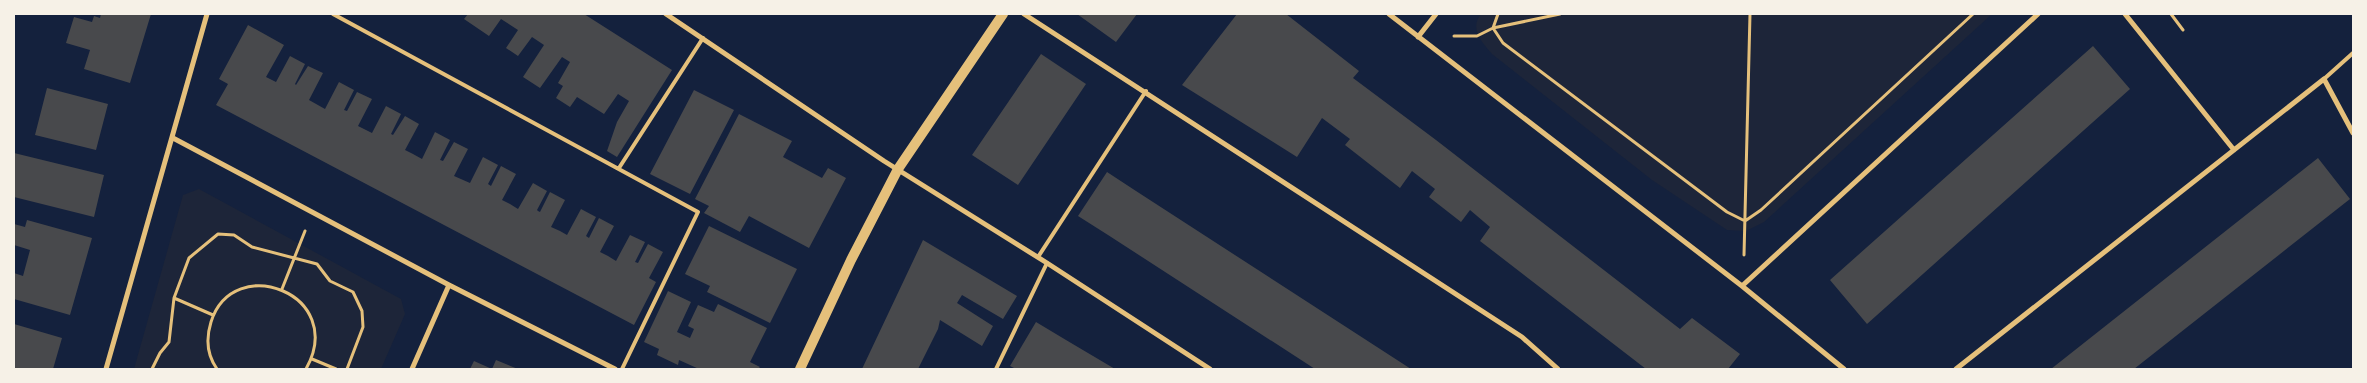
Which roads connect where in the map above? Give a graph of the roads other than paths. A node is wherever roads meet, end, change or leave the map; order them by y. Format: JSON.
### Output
{"nodes":[{"id":1,"x":207,"y":14,"type":"edge"},
{"id":2,"x":333,"y":14,"type":"edge"},
{"id":3,"x":666,"y":14,"type":"edge"},
{"id":4,"x":1003,"y":14,"type":"edge"},
{"id":5,"x":1024,"y":14,"type":"edge"},
{"id":6,"x":1389,"y":14,"type":"edge"},
{"id":7,"x":1436,"y":14,"type":"edge"},
{"id":8,"x":2038,"y":14,"type":"edge"},
{"id":9,"x":2127,"y":14,"type":"edge"},
{"id":10,"x":1418,"y":37,"type":"junction"},
{"id":11,"x":703,"y":38,"type":"junction"},
{"id":12,"x":2353,"y":53,"type":"edge"},
{"id":13,"x":2324,"y":79,"type":"junction"},
{"id":14,"x":1146,"y":91,"type":"junction"},
{"id":15,"x":2353,"y":133,"type":"edge"},
{"id":16,"x":173,"y":138,"type":"junction"},
{"id":17,"x":2234,"y":150,"type":"junction"},
{"id":18,"x":619,"y":168,"type":"junction"},
{"id":19,"x":898,"y":169,"type":"junction"},
{"id":20,"x":1038,"y":257,"type":"junction"},
{"id":21,"x":1047,"y":263,"type":"junction"},
{"id":22,"x":449,"y":286,"type":"junction"},
{"id":23,"x":1742,"y":286,"type":"junction"},
{"id":24,"x":106,"y":369,"type":"edge"},
{"id":25,"x":412,"y":369,"type":"edge"},
{"id":26,"x":615,"y":369,"type":"edge"},
{"id":27,"x":622,"y":369,"type":"edge"},
{"id":28,"x":800,"y":369,"type":"edge"},
{"id":29,"x":996,"y":369,"type":"edge"},
{"id":30,"x":1210,"y":369,"type":"edge"},
{"id":31,"x":1558,"y":369,"type":"edge"},
{"id":32,"x":1844,"y":369,"type":"edge"},
{"id":33,"x":1956,"y":369,"type":"edge"}],
"edges":[{"from":1,"to":16,"type":"street"},
{"from":2,"to":18,"type":"lane"},
{"from":3,"to":11,"type":"street"},
{"from":4,"to":19,"type":"main road"},
{"from":5,"to":14,"type":"street"},
{"from":6,"to":10,"type":"street"},
{"from":7,"to":10,"type":"street"},
{"from":8,"to":23,"type":"street"},
{"from":9,"to":17,"type":"street"},
{"from":10,"to":23,"type":"street"},
{"from":11,"to":18,"type":"lane"},
{"from":11,"to":19,"type":"street"},
{"from":12,"to":13,"type":"lane"},
{"from":13,"to":15,"type":"street"},
{"from":13,"to":17,"type":"street"},
{"from":14,"to":20,"type":"lane"},
{"from":14,"to":31,"type":"street"},
{"from":16,"to":22,"type":"street"},
{"from":16,"to":24,"type":"street"},
{"from":17,"to":33,"type":"street"},
{"from":18,"to":27,"type":"lane"},
{"from":19,"to":20,"type":"street"},
{"from":19,"to":28,"type":"main road"},
{"from":20,"to":21,"type":"street"},
{"from":21,"to":29,"type":"lane"},
{"from":21,"to":30,"type":"street"},
{"from":22,"to":25,"type":"street"},
{"from":22,"to":26,"type":"street"},
{"from":23,"to":32,"type":"street"}]}
